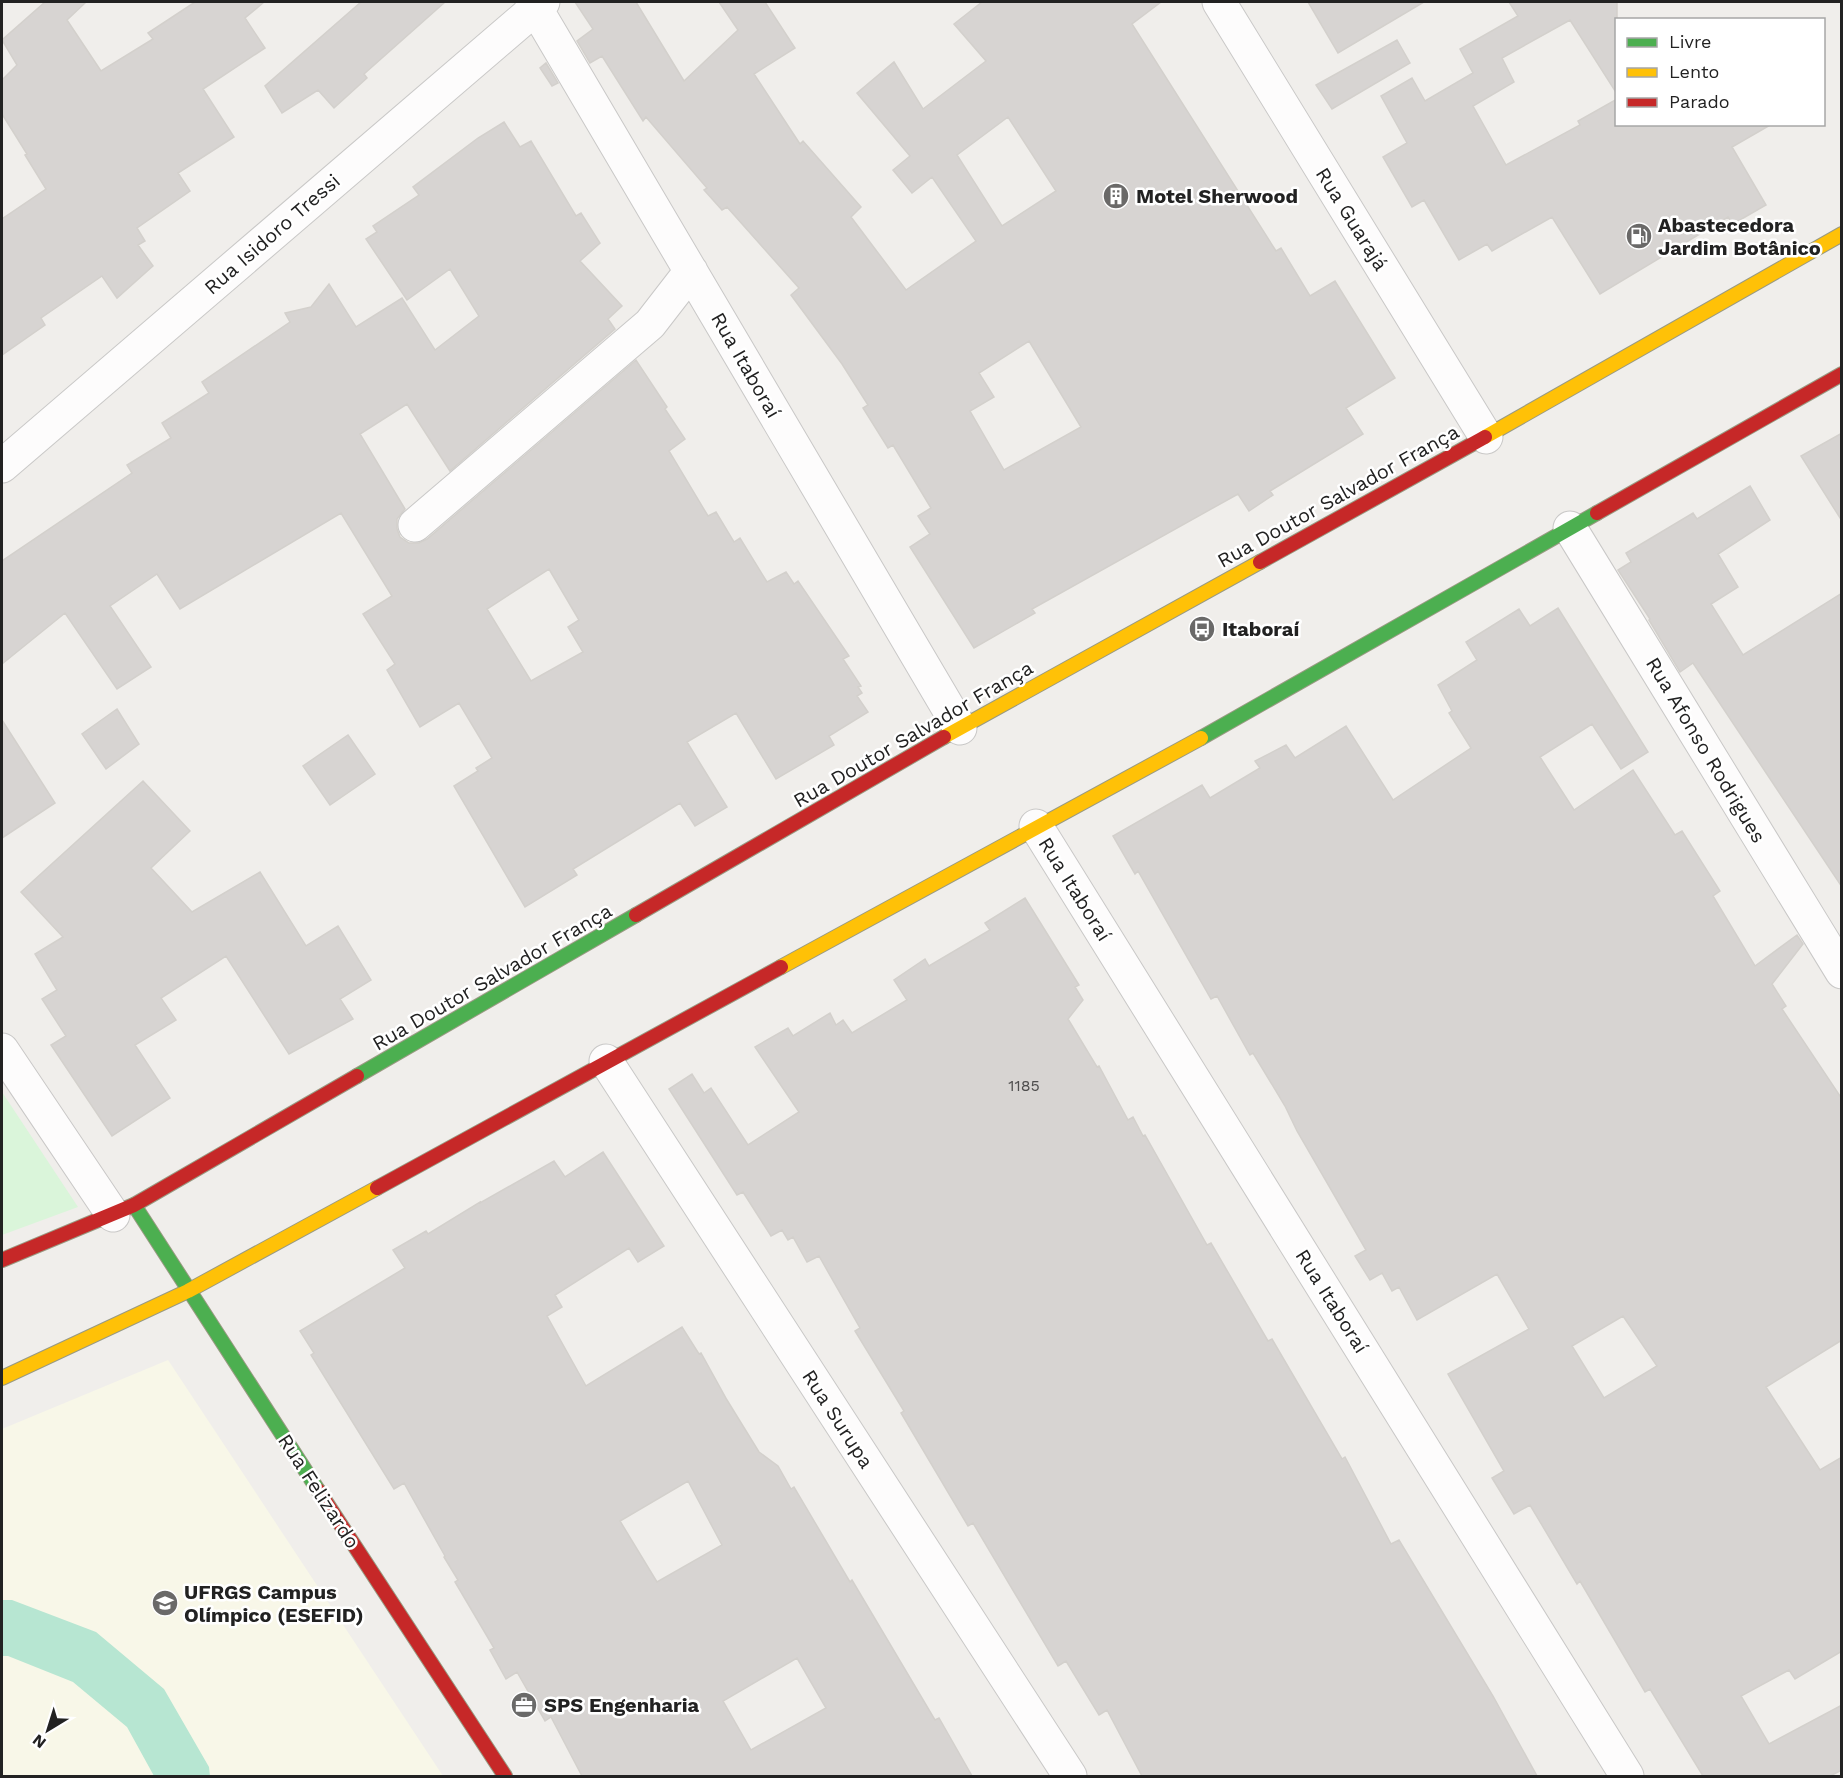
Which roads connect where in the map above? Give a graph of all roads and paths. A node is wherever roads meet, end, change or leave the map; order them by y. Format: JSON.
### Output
{"nodes":[{"id":1,"x":1219,"y":2,"type":"edge"},
{"id":2,"x":537,"y":4,"type":"edge"},
{"id":3,"x":1842,"y":234,"type":"edge"},
{"id":4,"x":691,"y":271,"type":"junction"},
{"id":5,"x":1842,"y":374,"type":"edge"},
{"id":6,"x":1486,"y":436,"type":"junction"},
{"id":7,"x":2,"y":466,"type":"edge"},
{"id":8,"x":415,"y":525,"type":"dead end"},
{"id":9,"x":1570,"y":528,"type":"junction"},
{"id":10,"x":960,"y":728,"type":"junction"},
{"id":11,"x":1036,"y":826,"type":"junction"},
{"id":12,"x":1842,"y":972,"type":"edge"},
{"id":13,"x":2,"y":1050,"type":"edge"},
{"id":14,"x":606,"y":1061,"type":"junction"},
{"id":15,"x":124,"y":1210,"type":"junction"},
{"id":16,"x":2,"y":1260,"type":"edge"},
{"id":17,"x":188,"y":1291,"type":"junction"},
{"id":18,"x":2,"y":1378,"type":"edge"},
{"id":19,"x":505,"y":1776,"type":"edge"},
{"id":20,"x":1070,"y":1776,"type":"edge"},
{"id":21,"x":1627,"y":1776,"type":"edge"}],
"edges":[{"from":1,"to":6,"type":"street","name":"Rua Guarajá"},
{"from":2,"to":4,"type":"street","name":"Rua Itaboraí"},
{"from":2,"to":7,"type":"street","name":"Rua Isidoro Tressi"},
{"from":3,"to":6,"type":"main road","name":"Rua Doutor Salvador França"},
{"from":4,"to":8,"type":"street"},
{"from":4,"to":10,"type":"street","name":"Rua Itaboraí"},
{"from":5,"to":9,"type":"main road"},
{"from":6,"to":10,"type":"main road","name":"Rua Doutor Salvador França"},
{"from":9,"to":11,"type":"main road"},
{"from":9,"to":12,"type":"street","name":"Rua Afonso Rodrigues"},
{"from":10,"to":15,"type":"main road","name":"Rua Doutor Salvador França"},
{"from":11,"to":14,"type":"main road"},
{"from":11,"to":21,"type":"street","name":"Rua Itaboraí"},
{"from":13,"to":15,"type":"street","name":"Rua Felizardo"},
{"from":14,"to":17,"type":"main road"},
{"from":14,"to":20,"type":"street","name":"Rua Surupa"},
{"from":15,"to":16,"type":"main road","name":"Rua Doutor Salvador França"},
{"from":15,"to":17,"type":"main road","name":"Rua Felizardo"},
{"from":17,"to":18,"type":"main road"},
{"from":17,"to":19,"type":"main road","name":"Rua Felizardo"}]}
